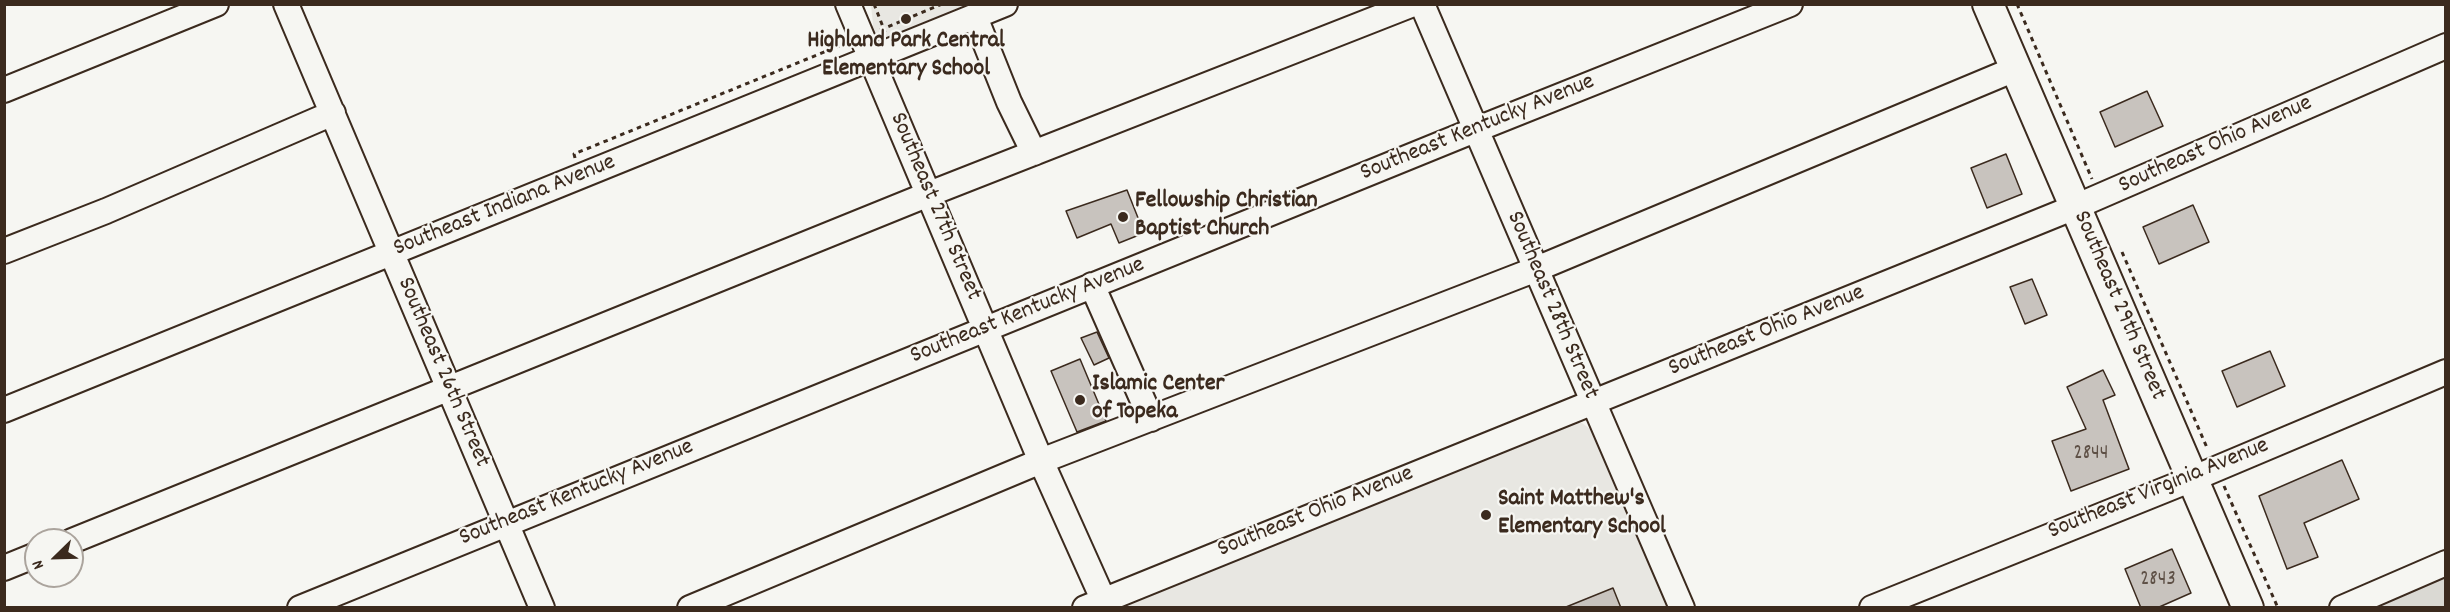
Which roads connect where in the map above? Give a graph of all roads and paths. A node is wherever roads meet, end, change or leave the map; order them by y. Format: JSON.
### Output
{"nodes":[{"id":1,"x":216,"y":4,"type":"edge"},
{"id":2,"x":286,"y":4,"type":"edge"},
{"id":3,"x":848,"y":4,"type":"edge"},
{"id":4,"x":874,"y":4,"type":"edge"},
{"id":5,"x":942,"y":4,"type":"edge"},
{"id":6,"x":1005,"y":4,"type":"edge"},
{"id":7,"x":1413,"y":4,"type":"edge"},
{"id":8,"x":1422,"y":4,"type":"edge"},
{"id":9,"x":1790,"y":4,"type":"edge"},
{"id":10,"x":1988,"y":4,"type":"edge"},
{"id":11,"x":2017,"y":4,"type":"edge"},
{"id":12,"x":975,"y":17,"type":"junction"},
{"id":13,"x":2445,"y":46,"type":"edge"},
{"id":14,"x":871,"y":60,"type":"junction"},
{"id":15,"x":2015,"y":69,"type":"junction"},
{"id":16,"x":4,"y":90,"type":"edge"},
{"id":17,"x":333,"y":113,"type":"junction"},
{"id":18,"x":1475,"y":130,"type":"junction"},
{"id":19,"x":1034,"y":153,"type":"junction"},
{"id":20,"x":929,"y":194,"type":"junction"},
{"id":21,"x":2087,"y":202,"type":"junction"},
{"id":22,"x":2121,"y":250,"type":"dead end"},
{"id":23,"x":4,"y":251,"type":"edge"},
{"id":24,"x":392,"y":253,"type":"junction"},
{"id":25,"x":1534,"y":270,"type":"junction"},
{"id":26,"x":1092,"y":285,"type":"junction"},
{"id":27,"x":986,"y":329,"type":"junction"},
{"id":28,"x":2445,"y":372,"type":"edge"},
{"id":29,"x":448,"y":390,"type":"junction"},
{"id":30,"x":1592,"y":401,"type":"junction"},
{"id":31,"x":4,"y":410,"type":"edge"},
{"id":32,"x":1151,"y":419,"type":"junction"},
{"id":33,"x":1041,"y":461,"type":"junction"},
{"id":34,"x":2204,"y":473,"type":"junction"},
{"id":35,"x":506,"y":524,"type":"junction"},
{"id":36,"x":84,"y":536,"type":"edge"},
{"id":37,"x":24,"y":560,"type":"edge"},
{"id":38,"x":2445,"y":563,"type":"edge"},
{"id":39,"x":4,"y":568,"type":"edge"},
{"id":40,"x":1099,"y":605,"type":"edge"},
{"id":41,"x":300,"y":608,"type":"edge"},
{"id":42,"x":542,"y":608,"type":"edge"},
{"id":43,"x":690,"y":608,"type":"edge"},
{"id":44,"x":1682,"y":608,"type":"edge"},
{"id":45,"x":1872,"y":608,"type":"edge"},
{"id":46,"x":2248,"y":608,"type":"edge"},
{"id":47,"x":2278,"y":608,"type":"edge"},
{"id":48,"x":2342,"y":608,"type":"edge"}],
"edges":[{"from":1,"to":16,"type":"street"},
{"from":2,"to":17,"type":"street","name":"Southeast 26th Street"},
{"from":3,"to":14,"type":"street","name":"Southeast 27th Street"},
{"from":4,"to":5,"type":"path"},
{"from":6,"to":12,"type":"street","name":"Southeast Indiana Avenue"},
{"from":7,"to":19,"type":"street"},
{"from":8,"to":18,"type":"street","name":"Southeast 28th Street"},
{"from":9,"to":18,"type":"street","name":"Southeast Kentucky Avenue"},
{"from":10,"to":15,"type":"main road","name":"Southeast 29th Street"},
{"from":11,"to":21,"type":"path"},
{"from":12,"to":14,"type":"street","name":"Southeast Indiana Avenue"},
{"from":12,"to":19,"type":"street"},
{"from":13,"to":21,"type":"street","name":"Southeast Ohio Avenue"},
{"from":14,"to":20,"type":"street","name":"Southeast 27th Street"},
{"from":14,"to":24,"type":"street","name":"Southeast Indiana Avenue"},
{"from":15,"to":21,"type":"main road","name":"Southeast 29th Street"},
{"from":15,"to":25,"type":"street"},
{"from":17,"to":23,"type":"street"},
{"from":17,"to":24,"type":"street","name":"Southeast 26th Street"},
{"from":18,"to":25,"type":"street","name":"Southeast 28th Street"},
{"from":18,"to":26,"type":"street","name":"Southeast Kentucky Avenue"},
{"from":19,"to":20,"type":"street"},
{"from":20,"to":27,"type":"street","name":"Southeast 27th Street"},
{"from":20,"to":29,"type":"street"},
{"from":21,"to":30,"type":"street","name":"Southeast Ohio Avenue"},
{"from":21,"to":34,"type":"main road","name":"Southeast 29th Street"},
{"from":22,"to":34,"type":"path"},
{"from":24,"to":29,"type":"street","name":"Southeast 26th Street"},
{"from":24,"to":31,"type":"street","name":"Southeast Indiana Avenue"},
{"from":25,"to":30,"type":"street","name":"Southeast 28th Street"},
{"from":25,"to":32,"type":"street"},
{"from":26,"to":27,"type":"street","name":"Southeast Kentucky Avenue"},
{"from":26,"to":32,"type":"street"},
{"from":27,"to":33,"type":"street","name":"Southeast 27th Street"},
{"from":27,"to":35,"type":"street","name":"Southeast Kentucky Avenue"},
{"from":28,"to":34,"type":"street","name":"Southeast Virginia Avenue"},
{"from":29,"to":35,"type":"street","name":"Southeast 26th Street"},
{"from":29,"to":36,"type":"street"},
{"from":30,"to":40,"type":"street","name":"Southeast Ohio Avenue"},
{"from":30,"to":44,"type":"street","name":"Southeast 28th Street"},
{"from":32,"to":33,"type":"street"},
{"from":33,"to":40,"type":"street","name":"Southeast 27th Street"},
{"from":33,"to":43,"type":"street"},
{"from":34,"to":45,"type":"street","name":"Southeast Virginia Avenue"},
{"from":34,"to":46,"type":"main road","name":"Southeast 29th Street"},
{"from":34,"to":47,"type":"path"},
{"from":35,"to":41,"type":"street","name":"Southeast Kentucky Avenue"},
{"from":35,"to":42,"type":"street","name":"Southeast 26th Street"},
{"from":37,"to":39,"type":"street"},
{"from":38,"to":48,"type":"street"}]}
